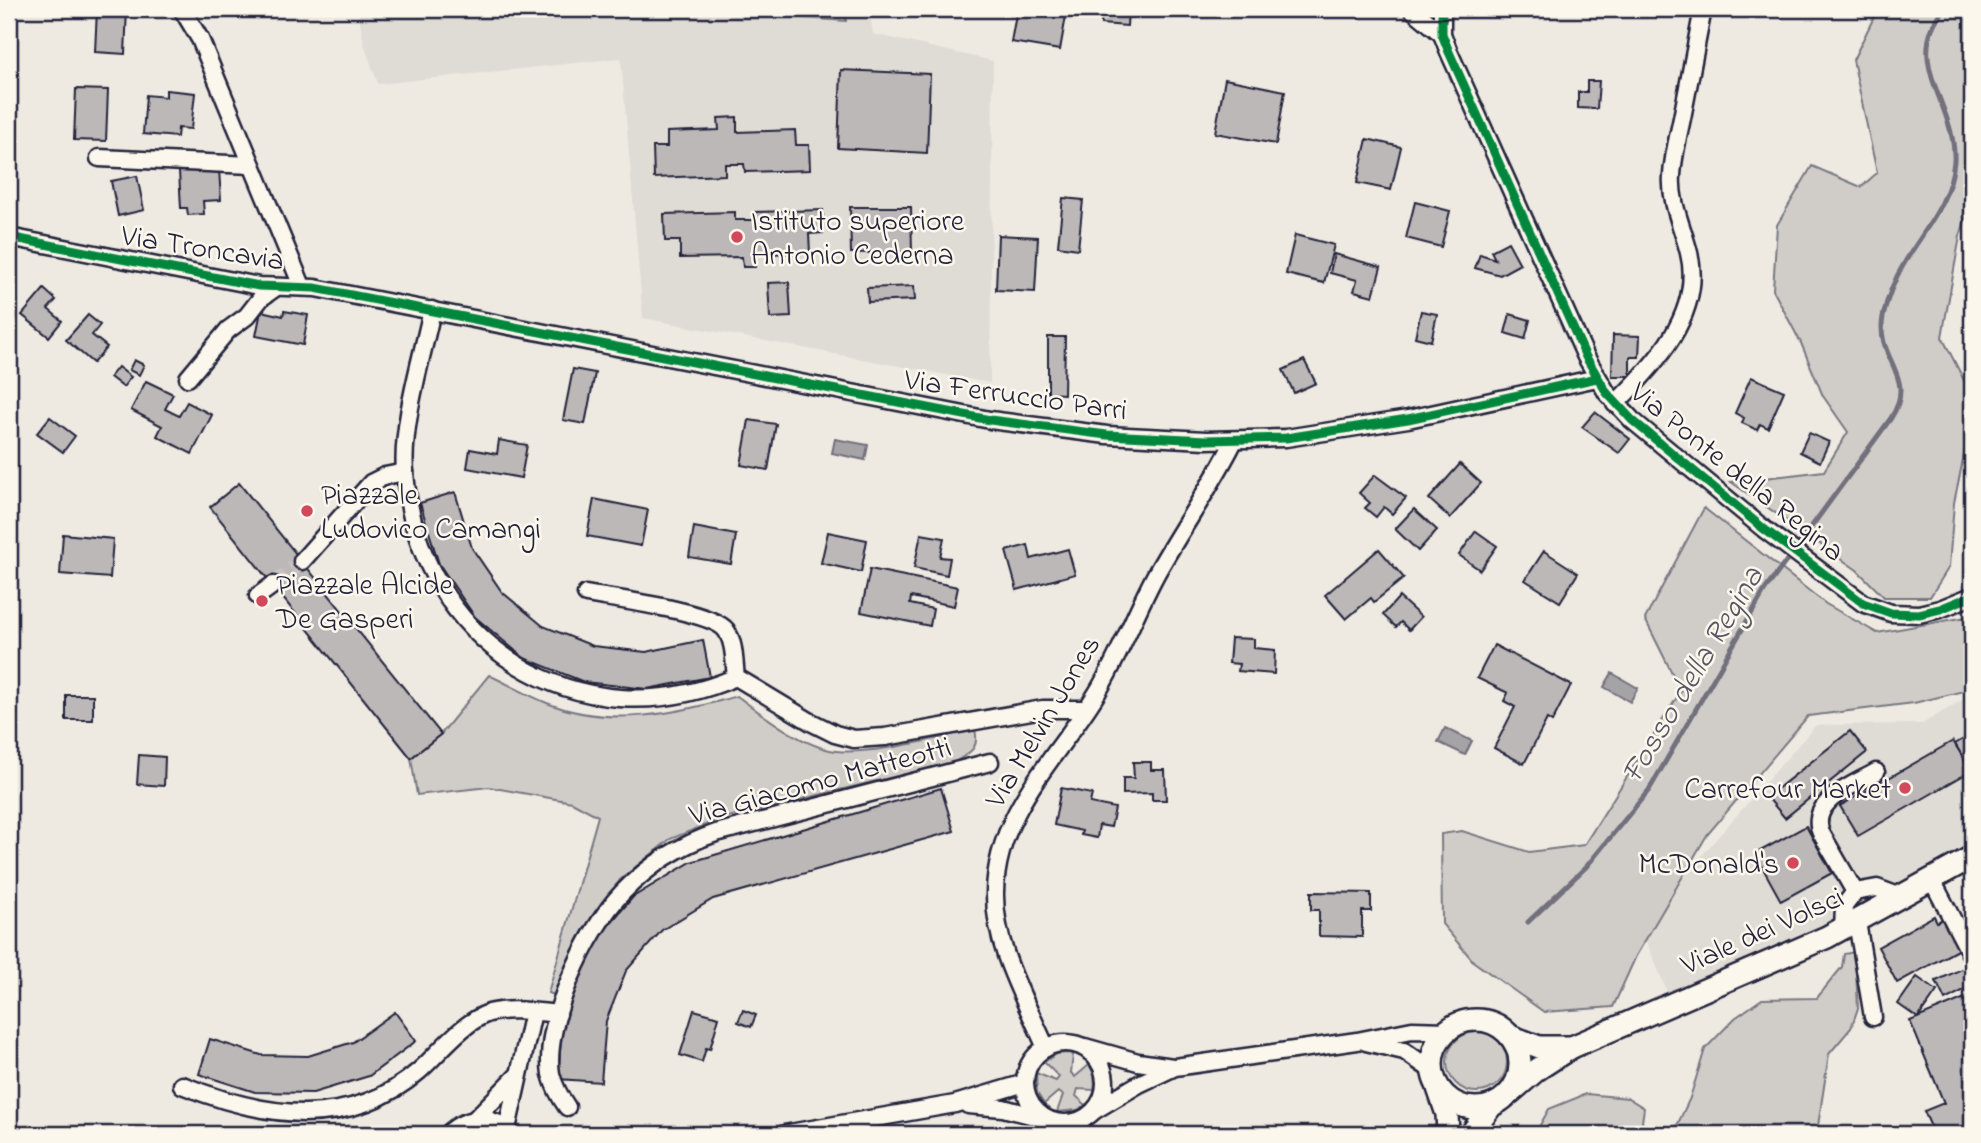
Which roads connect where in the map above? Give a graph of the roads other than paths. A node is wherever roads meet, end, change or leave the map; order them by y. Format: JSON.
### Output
{"nodes":[{"id":1,"x":182,"y":9,"type":"edge"},
{"id":2,"x":1412,"y":9,"type":"edge"},
{"id":3,"x":1442,"y":9,"type":"edge"},
{"id":4,"x":1703,"y":9,"type":"edge"},
{"id":5,"x":1442,"y":34,"type":"junction"},
{"id":6,"x":99,"y":158,"type":"dead end"},
{"id":7,"x":251,"y":165,"type":"junction"},
{"id":8,"x":9,"y":237,"type":"edge"},
{"id":9,"x":302,"y":286,"type":"junction"},
{"id":10,"x":275,"y":288,"type":"junction"},
{"id":11,"x":432,"y":310,"type":"junction"},
{"id":12,"x":188,"y":378,"type":"dead end"},
{"id":13,"x":1597,"y":379,"type":"junction"},
{"id":14,"x":1615,"y":404,"type":"junction"},
{"id":15,"x":1234,"y":441,"type":"junction"},
{"id":16,"x":405,"y":471,"type":"junction"},
{"id":17,"x":302,"y":561,"type":"tunnel mouth"},
{"id":18,"x":273,"y":585,"type":"tunnel mouth"},
{"id":19,"x":586,"y":594,"type":"dead end"},
{"id":20,"x":258,"y":596,"type":"dead end"},
{"id":21,"x":1972,"y":596,"type":"edge"},
{"id":22,"x":736,"y":677,"type":"junction"},
{"id":23,"x":1086,"y":709,"type":"junction"},
{"id":24,"x":990,"y":762,"type":"dead end"},
{"id":25,"x":1876,"y":772,"type":"dead end"},
{"id":26,"x":1972,"y":858,"type":"edge"},
{"id":27,"x":1933,"y":880,"type":"junction"},
{"id":28,"x":1855,"y":892,"type":"junction"},
{"id":29,"x":1901,"y":897,"type":"junction"},
{"id":30,"x":1850,"y":925,"type":"junction"},
{"id":31,"x":1972,"y":957,"type":"edge"},
{"id":32,"x":533,"y":1012,"type":"junction"},
{"id":33,"x":558,"y":1014,"type":"junction"},
{"id":34,"x":1873,"y":1017,"type":"dead end"},
{"id":35,"x":1448,"y":1031,"type":"junction"},
{"id":36,"x":1510,"y":1036,"type":"junction"},
{"id":37,"x":1357,"y":1041,"type":"junction"},
{"id":38,"x":1077,"y":1045,"type":"junction"},
{"id":39,"x":1572,"y":1047,"type":"junction"},
{"id":40,"x":1046,"y":1048,"type":"junction"},
{"id":41,"x":1175,"y":1067,"type":"junction"},
{"id":42,"x":518,"y":1075,"type":"junction"},
{"id":43,"x":1435,"y":1078,"type":"junction"},
{"id":44,"x":1025,"y":1083,"type":"junction"},
{"id":45,"x":182,"y":1085,"type":"dead end"},
{"id":46,"x":1510,"y":1093,"type":"junction"},
{"id":47,"x":955,"y":1104,"type":"junction"},
{"id":48,"x":1492,"y":1105,"type":"junction"},
{"id":49,"x":567,"y":1107,"type":"dead end"},
{"id":50,"x":1046,"y":1119,"type":"junction"},
{"id":51,"x":474,"y":1120,"type":"junction"},
{"id":52,"x":1086,"y":1121,"type":"edge"},
{"id":53,"x":509,"y":1132,"type":"edge"},
{"id":54,"x":448,"y":1134,"type":"edge"},
{"id":55,"x":784,"y":1134,"type":"edge"},
{"id":56,"x":1448,"y":1134,"type":"edge"},
{"id":57,"x":1471,"y":1134,"type":"edge"}],
"edges":[{"from":1,"to":7,"type":"street"},
{"from":2,"to":5,"type":"street"},
{"from":3,"to":5,"type":"street"},
{"from":4,"to":14,"type":"street","name":"Via Ponte della Regina"},
{"from":5,"to":13,"type":"street","name":"Via Ponte della Regina"},
{"from":6,"to":7,"type":"street"},
{"from":7,"to":9,"type":"street"},
{"from":8,"to":10,"type":"street","name":"Via Troncavia"},
{"from":9,"to":10,"type":"street","name":"Via Troncavia"},
{"from":9,"to":11,"type":"street","name":"Via Troncavia"},
{"from":10,"to":12,"type":"street"},
{"from":11,"to":15,"type":"street","name":"Via Ferruccio Parri"},
{"from":11,"to":16,"type":"street"},
{"from":13,"to":14,"type":"street","name":"Via Ponte della Regina"},
{"from":13,"to":15,"type":"street","name":"Via Ferruccio Parri"},
{"from":14,"to":21,"type":"street","name":"Via Ponte della Regina"},
{"from":15,"to":23,"type":"street","name":"Via Melvin Jones"},
{"from":16,"to":17,"type":"street"},
{"from":16,"to":22,"type":"street"},
{"from":18,"to":20,"type":"street"},
{"from":19,"to":22,"type":"street"},
{"from":22,"to":23,"type":"street"},
{"from":23,"to":40,"type":"street","name":"Via Melvin Jones"},
{"from":24,"to":33,"type":"street","name":"Via Giacomo Matteotti"},
{"from":25,"to":28,"type":"street"},
{"from":26,"to":27,"type":"main road","name":"Viale dei Volsci"},
{"from":27,"to":29,"type":"main road","name":"Viale dei Volsci"},
{"from":27,"to":31,"type":"street"},
{"from":28,"to":29,"type":"street"},
{"from":28,"to":30,"type":"street"},
{"from":29,"to":30,"type":"main road","name":"Viale dei Volsci"},
{"from":30,"to":34,"type":"street"},
{"from":30,"to":39,"type":"main road","name":"Viale dei Volsci"},
{"from":32,"to":33,"type":"street"},
{"from":32,"to":42,"type":"street"},
{"from":32,"to":45,"type":"street"},
{"from":33,"to":49,"type":"street","name":"Via Giacomo Matteotti"},
{"from":35,"to":36,"type":"main road"},
{"from":35,"to":37,"type":"street"},
{"from":35,"to":43,"type":"main road"},
{"from":36,"to":39,"type":"main road","name":"Viale dei Volsci"},
{"from":36,"to":46,"type":"main road"},
{"from":37,"to":41,"type":"street"},
{"from":37,"to":43,"type":"street"},
{"from":38,"to":40,"type":"street"},
{"from":38,"to":41,"type":"street"},
{"from":38,"to":52,"type":"street"},
{"from":39,"to":46,"type":"main road","name":"Viale dei Volsci"},
{"from":40,"to":44,"type":"street"},
{"from":41,"to":52,"type":"street"},
{"from":42,"to":51,"type":"street"},
{"from":42,"to":53,"type":"street"},
{"from":43,"to":48,"type":"main road"},
{"from":43,"to":56,"type":"main road"},
{"from":44,"to":47,"type":"street"},
{"from":44,"to":50,"type":"street"},
{"from":46,"to":48,"type":"main road"},
{"from":47,"to":50,"type":"street"},
{"from":47,"to":55,"type":"street"},
{"from":48,"to":57,"type":"main road"},
{"from":50,"to":52,"type":"street"},
{"from":51,"to":53,"type":"street"},
{"from":51,"to":54,"type":"street"}]}
